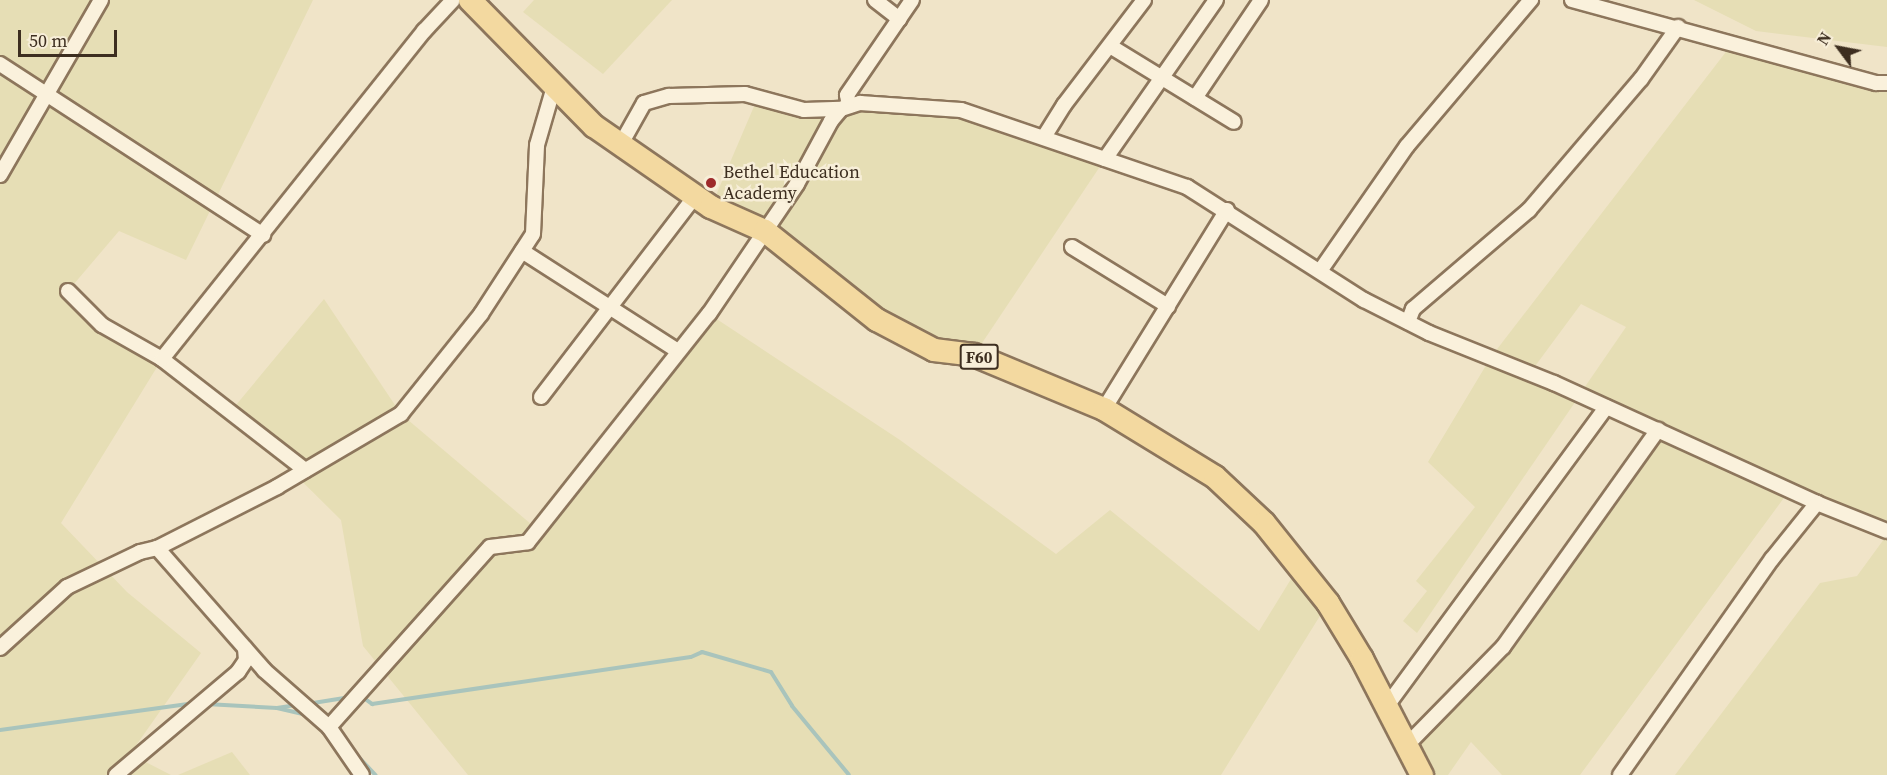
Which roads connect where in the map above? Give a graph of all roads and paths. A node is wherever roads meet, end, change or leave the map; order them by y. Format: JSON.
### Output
{"nodes":[{"id":1,"x":101,"y":0,"type":"edge"},
{"id":2,"x":453,"y":0,"type":"edge"},
{"id":3,"x":470,"y":0,"type":"edge"},
{"id":4,"x":875,"y":0,"type":"edge"},
{"id":5,"x":912,"y":0,"type":"edge"},
{"id":6,"x":1144,"y":0,"type":"edge"},
{"id":7,"x":1216,"y":0,"type":"edge"},
{"id":8,"x":1262,"y":0,"type":"edge"},
{"id":9,"x":1531,"y":0,"type":"edge"},
{"id":10,"x":1572,"y":0,"type":"edge"},
{"id":11,"x":899,"y":19,"type":"junction"},
{"id":12,"x":1678,"y":27,"type":"junction"},
{"id":13,"x":1110,"y":46,"type":"junction"},
{"id":14,"x":0,"y":64,"type":"edge"},
{"id":15,"x":1163,"y":78,"type":"junction"},
{"id":16,"x":1887,"y":82,"type":"edge"},
{"id":17,"x":555,"y":83,"type":"junction"},
{"id":18,"x":45,"y":93,"type":"junction"},
{"id":19,"x":1195,"y":98,"type":"junction"},
{"id":20,"x":845,"y":108,"type":"junction"},
{"id":21,"x":1234,"y":122,"type":"dead end"},
{"id":22,"x":1044,"y":137,"type":"junction"},
{"id":23,"x":621,"y":144,"type":"junction"},
{"id":24,"x":1105,"y":159,"type":"junction"},
{"id":25,"x":0,"y":175,"type":"edge"},
{"id":26,"x":695,"y":196,"type":"junction"},
{"id":27,"x":1227,"y":210,"type":"junction"},
{"id":28,"x":765,"y":231,"type":"junction"},
{"id":29,"x":263,"y":235,"type":"junction"},
{"id":30,"x":1072,"y":247,"type":"dead end"},
{"id":31,"x":522,"y":251,"type":"junction"},
{"id":32,"x":1320,"y":271,"type":"junction"},
{"id":33,"x":68,"y":291,"type":"dead end"},
{"id":34,"x":1168,"y":306,"type":"junction"},
{"id":35,"x":610,"y":310,"type":"junction"},
{"id":36,"x":1408,"y":322,"type":"junction"},
{"id":37,"x":678,"y":351,"type":"junction"},
{"id":38,"x":162,"y":359,"type":"junction"},
{"id":39,"x":541,"y":397,"type":"dead end"},
{"id":40,"x":1606,"y":407,"type":"junction"},
{"id":41,"x":1104,"y":409,"type":"junction"},
{"id":42,"x":1658,"y":430,"type":"junction"},
{"id":43,"x":306,"y":470,"type":"junction"},
{"id":44,"x":1817,"y":503,"type":"junction"},
{"id":45,"x":1887,"y":531,"type":"edge"},
{"id":46,"x":158,"y":548,"type":"junction"},
{"id":47,"x":0,"y":648,"type":"edge"},
{"id":48,"x":244,"y":648,"type":"junction"},
{"id":49,"x":262,"y":667,"type":"junction"},
{"id":50,"x":240,"y":670,"type":"junction"},
{"id":51,"x":1386,"y":707,"type":"junction"},
{"id":52,"x":329,"y":727,"type":"junction"},
{"id":53,"x":1406,"y":746,"type":"junction"},
{"id":54,"x":116,"y":775,"type":"edge"},
{"id":55,"x":362,"y":775,"type":"edge"},
{"id":56,"x":1422,"y":775,"type":"edge"},
{"id":57,"x":1620,"y":775,"type":"edge"}],
"edges":[{"from":1,"to":18,"type":"street"},
{"from":2,"to":29,"type":"street"},
{"from":3,"to":17,"type":"main road","number":"F60"},
{"from":4,"to":11,"type":"street"},
{"from":5,"to":11,"type":"street"},
{"from":6,"to":13,"type":"street"},
{"from":7,"to":15,"type":"street"},
{"from":8,"to":19,"type":"street"},
{"from":9,"to":32,"type":"street"},
{"from":10,"to":12,"type":"street"},
{"from":11,"to":20,"type":"street"},
{"from":12,"to":16,"type":"street"},
{"from":12,"to":36,"type":"street"},
{"from":13,"to":15,"type":"street"},
{"from":13,"to":22,"type":"street"},
{"from":14,"to":18,"type":"street"},
{"from":15,"to":19,"type":"street"},
{"from":15,"to":24,"type":"street"},
{"from":17,"to":23,"type":"main road","number":"F60"},
{"from":17,"to":31,"type":"street"},
{"from":18,"to":25,"type":"street"},
{"from":18,"to":29,"type":"street"},
{"from":19,"to":21,"type":"street"},
{"from":20,"to":22,"type":"street"},
{"from":20,"to":23,"type":"street"},
{"from":20,"to":28,"type":"street"},
{"from":22,"to":24,"type":"street"},
{"from":23,"to":26,"type":"main road","number":"F60"},
{"from":24,"to":27,"type":"street"},
{"from":26,"to":28,"type":"main road","number":"F60"},
{"from":26,"to":35,"type":"street"},
{"from":27,"to":32,"type":"street"},
{"from":27,"to":34,"type":"street"},
{"from":28,"to":37,"type":"street"},
{"from":28,"to":41,"type":"main road","number":"F60"},
{"from":29,"to":38,"type":"street"},
{"from":30,"to":34,"type":"street"},
{"from":31,"to":35,"type":"street"},
{"from":31,"to":43,"type":"street"},
{"from":32,"to":36,"type":"street"},
{"from":33,"to":38,"type":"street"},
{"from":34,"to":41,"type":"street"},
{"from":35,"to":37,"type":"street"},
{"from":35,"to":39,"type":"street"},
{"from":36,"to":40,"type":"street"},
{"from":37,"to":52,"type":"street"},
{"from":38,"to":43,"type":"street"},
{"from":40,"to":42,"type":"street"},
{"from":40,"to":51,"type":"street"},
{"from":41,"to":51,"type":"main road","number":"F60"},
{"from":42,"to":44,"type":"street"},
{"from":42,"to":53,"type":"street"},
{"from":43,"to":46,"type":"street"},
{"from":44,"to":45,"type":"street"},
{"from":44,"to":57,"type":"street"},
{"from":46,"to":47,"type":"street"},
{"from":46,"to":48,"type":"street"},
{"from":48,"to":49,"type":"street"},
{"from":48,"to":50,"type":"street"},
{"from":49,"to":50,"type":"street"},
{"from":49,"to":52,"type":"street"},
{"from":50,"to":54,"type":"street"},
{"from":51,"to":53,"type":"main road","number":"F60"},
{"from":52,"to":55,"type":"street"},
{"from":53,"to":56,"type":"main road","number":"F60"}]}
